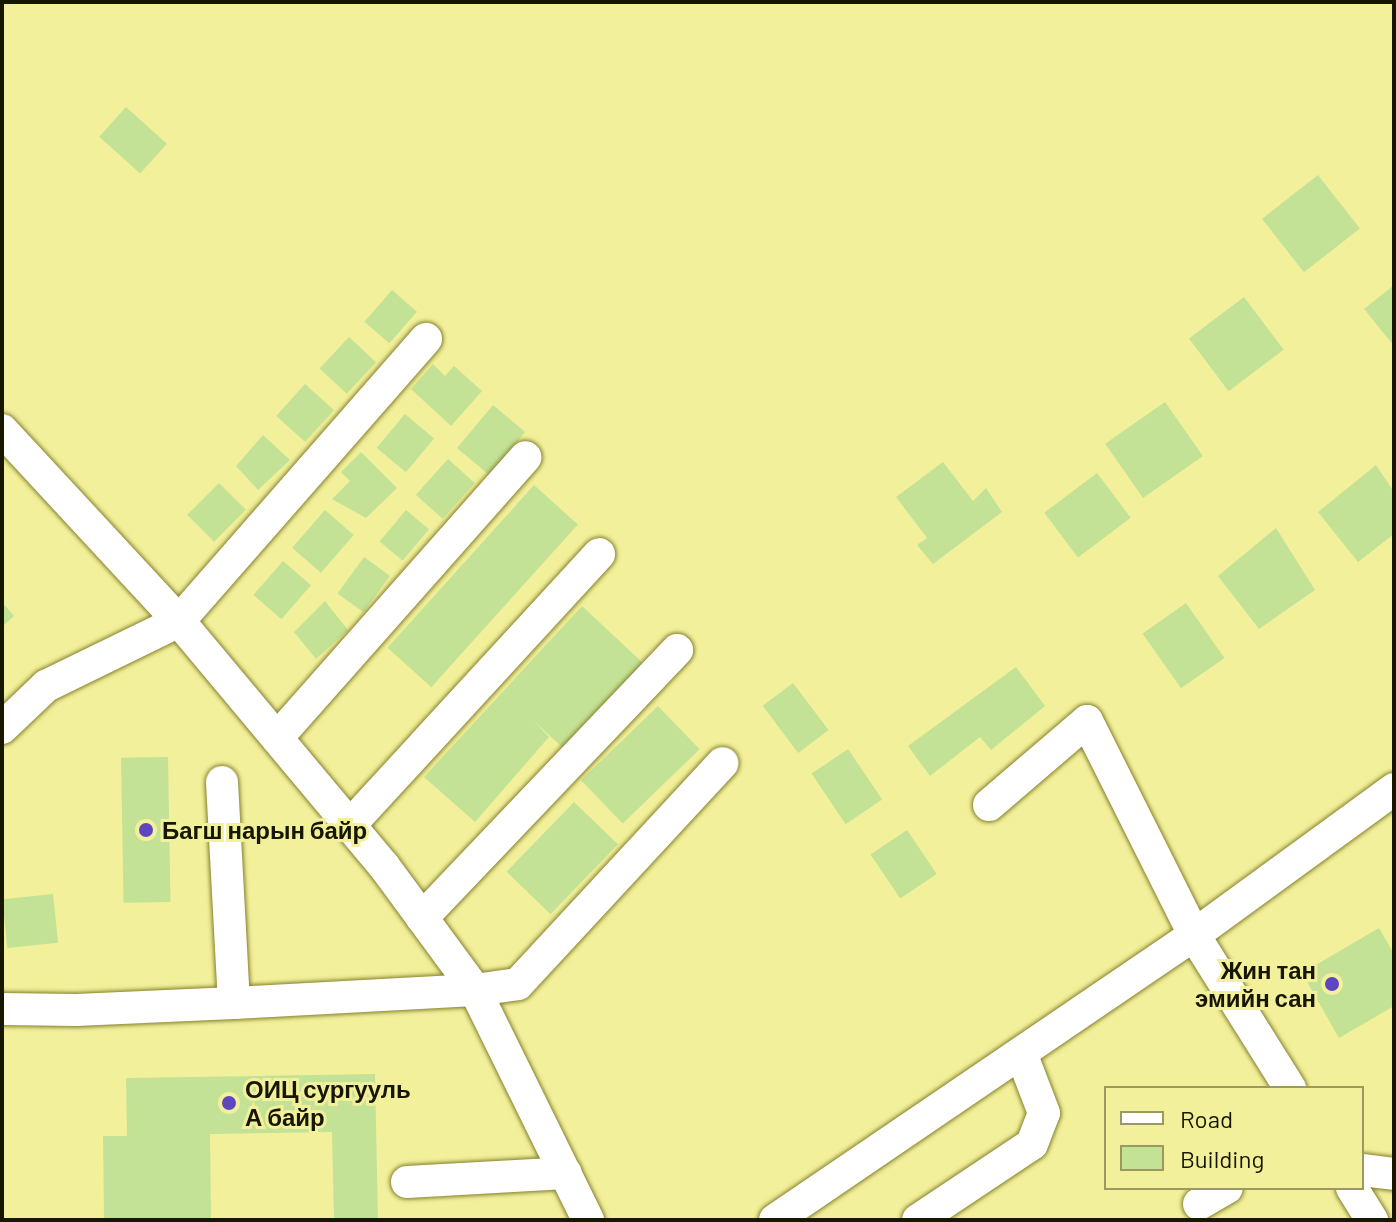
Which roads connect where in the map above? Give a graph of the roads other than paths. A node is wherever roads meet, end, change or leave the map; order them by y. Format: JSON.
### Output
{"nodes":[{"id":1,"x":426,"y":339,"type":"dead end"},
{"id":2,"x":2,"y":430,"type":"edge"},
{"id":3,"x":526,"y":457,"type":"dead end"},
{"id":4,"x":599,"y":554,"type":"dead end"},
{"id":5,"x":179,"y":621,"type":"junction"},
{"id":6,"x":677,"y":650,"type":"dead end"},
{"id":7,"x":2,"y":728,"type":"edge"},
{"id":8,"x":277,"y":738,"type":"junction"},
{"id":9,"x":723,"y":763,"type":"dead end"},
{"id":10,"x":222,"y":782,"type":"dead end"},
{"id":11,"x":1387,"y":801,"type":"edge"},
{"id":12,"x":989,"y":805,"type":"dead end"},
{"id":13,"x":350,"y":825,"type":"junction"},
{"id":14,"x":422,"y":918,"type":"junction"},
{"id":15,"x":1194,"y":935,"type":"junction"},
{"id":16,"x":475,"y":990,"type":"junction"},
{"id":17,"x":234,"y":1003,"type":"junction"},
{"id":18,"x":2,"y":1009,"type":"edge"},
{"id":19,"x":1021,"y":1053,"type":"junction"},
{"id":20,"x":1289,"y":1086,"type":"edge"},
{"id":21,"x":1364,"y":1170,"type":"edge"},
{"id":22,"x":566,"y":1173,"type":"junction"},
{"id":23,"x":1394,"y":1174,"type":"edge"},
{"id":24,"x":407,"y":1182,"type":"dead end"},
{"id":25,"x":1224,"y":1190,"type":"edge"},
{"id":26,"x":1353,"y":1190,"type":"edge"},
{"id":27,"x":1199,"y":1204,"type":"dead end"},
{"id":28,"x":588,"y":1220,"type":"edge"},
{"id":29,"x":775,"y":1220,"type":"edge"},
{"id":30,"x":919,"y":1220,"type":"edge"},
{"id":31,"x":1372,"y":1220,"type":"edge"}],
"edges":[{"from":1,"to":5,"type":"street"},
{"from":2,"to":5,"type":"street"},
{"from":3,"to":8,"type":"street"},
{"from":4,"to":13,"type":"street"},
{"from":5,"to":7,"type":"street"},
{"from":5,"to":8,"type":"street"},
{"from":6,"to":14,"type":"street"},
{"from":8,"to":13,"type":"street"},
{"from":9,"to":16,"type":"street"},
{"from":10,"to":17,"type":"street"},
{"from":11,"to":15,"type":"street"},
{"from":12,"to":15,"type":"street"},
{"from":13,"to":14,"type":"street"},
{"from":14,"to":16,"type":"street"},
{"from":15,"to":19,"type":"street"},
{"from":15,"to":20,"type":"street"},
{"from":16,"to":17,"type":"street"},
{"from":16,"to":22,"type":"street"},
{"from":17,"to":18,"type":"street"},
{"from":19,"to":29,"type":"street"},
{"from":19,"to":30,"type":"street"},
{"from":21,"to":23,"type":"street"},
{"from":22,"to":24,"type":"street"},
{"from":22,"to":28,"type":"street"},
{"from":25,"to":27,"type":"street"},
{"from":26,"to":31,"type":"street"}]}
